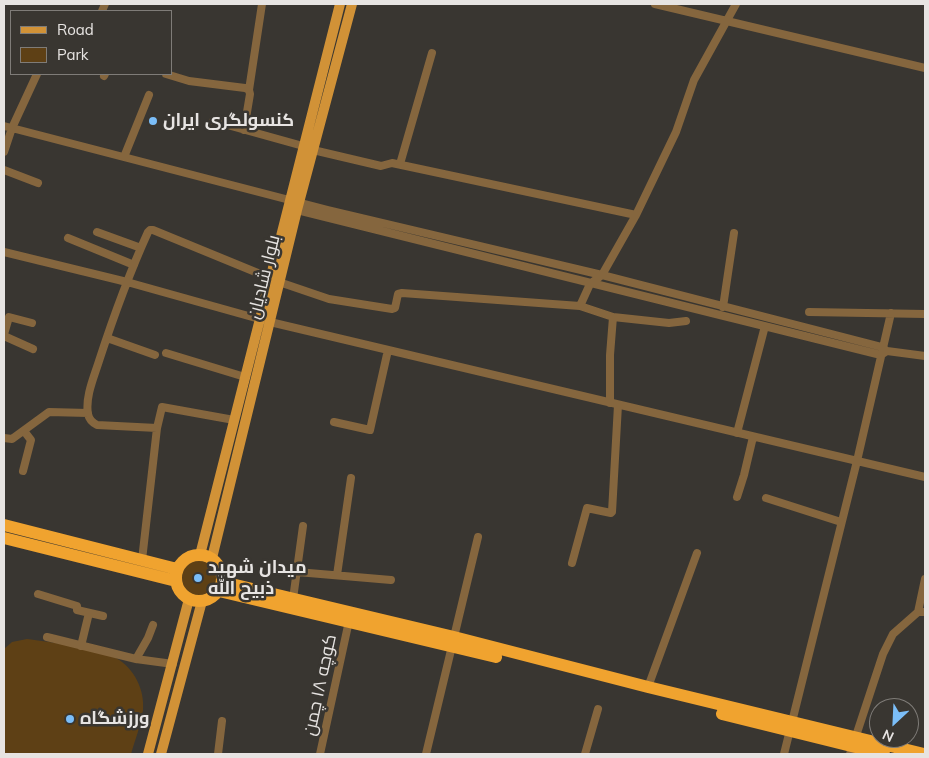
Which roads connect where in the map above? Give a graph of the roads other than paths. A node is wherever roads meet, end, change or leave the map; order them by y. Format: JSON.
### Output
{"nodes":[{"id":1,"x":262,"y":4,"type":"edge"},
{"id":2,"x":340,"y":4,"type":"edge"},
{"id":3,"x":352,"y":4,"type":"edge"},
{"id":4,"x":655,"y":4,"type":"edge"},
{"id":5,"x":736,"y":4,"type":"edge"},
{"id":6,"x":726,"y":22,"type":"junction"},
{"id":7,"x":432,"y":53,"type":"dead end"},
{"id":8,"x":925,"y":68,"type":"edge"},
{"id":9,"x":36,"y":75,"type":"edge"},
{"id":10,"x":169,"y":75,"type":"edge"},
{"id":11,"x":249,"y":90,"type":"junction"},
{"id":12,"x":149,"y":95,"type":"dead end"},
{"id":13,"x":213,"y":121,"type":"dead end"},
{"id":14,"x":8,"y":127,"type":"edge"},
{"id":15,"x":244,"y":130,"type":"junction"},
{"id":16,"x":308,"y":148,"type":"junction"},
{"id":17,"x":4,"y":152,"type":"edge"},
{"id":18,"x":124,"y":157,"type":"junction"},
{"id":19,"x":400,"y":164,"type":"junction"},
{"id":20,"x":4,"y":170,"type":"edge"},
{"id":21,"x":38,"y":183,"type":"dead end"},
{"id":22,"x":295,"y":204,"type":"junction"},
{"id":23,"x":636,"y":215,"type":"junction"},
{"id":24,"x":97,"y":232,"type":"dead end"},
{"id":25,"x":734,"y":233,"type":"dead end"},
{"id":26,"x":68,"y":238,"type":"dead end"},
{"id":27,"x":141,"y":248,"type":"junction"},
{"id":28,"x":4,"y":252,"type":"edge"},
{"id":29,"x":134,"y":265,"type":"junction"},
{"id":30,"x":602,"y":275,"type":"junction"},
{"id":31,"x":275,"y":280,"type":"junction"},
{"id":32,"x":127,"y":282,"type":"junction"},
{"id":33,"x":590,"y":284,"type":"junction"},
{"id":34,"x":580,"y":306,"type":"junction"},
{"id":35,"x":724,"y":307,"type":"junction"},
{"id":36,"x":809,"y":312,"type":"dead end"},
{"id":37,"x":891,"y":313,"type":"junction"},
{"id":38,"x":925,"y":314,"type":"edge"},
{"id":39,"x":613,"y":317,"type":"junction"},
{"id":40,"x":265,"y":320,"type":"junction"},
{"id":41,"x":686,"y":321,"type":"dead end"},
{"id":42,"x":32,"y":323,"type":"dead end"},
{"id":43,"x":765,"y":326,"type":"junction"},
{"id":44,"x":4,"y":332,"type":"edge"},
{"id":45,"x":107,"y":338,"type":"junction"},
{"id":46,"x":33,"y":349,"type":"dead end"},
{"id":47,"x":388,"y":350,"type":"junction"},
{"id":48,"x":883,"y":351,"type":"junction"},
{"id":49,"x":166,"y":353,"type":"dead end"},
{"id":50,"x":155,"y":355,"type":"dead end"},
{"id":51,"x":925,"y":356,"type":"edge"},
{"id":52,"x":245,"y":377,"type":"junction"},
{"id":53,"x":614,"y":404,"type":"junction"},
{"id":54,"x":88,"y":414,"type":"junction"},
{"id":55,"x":234,"y":420,"type":"junction"},
{"id":56,"x":334,"y":422,"type":"dead end"},
{"id":57,"x":157,"y":428,"type":"junction"},
{"id":58,"x":24,"y":431,"type":"junction"},
{"id":59,"x":737,"y":433,"type":"junction"},
{"id":60,"x":753,"y":437,"type":"junction"},
{"id":61,"x":4,"y":438,"type":"edge"},
{"id":62,"x":857,"y":461,"type":"junction"},
{"id":63,"x":23,"y":471,"type":"dead end"},
{"id":64,"x":925,"y":477,"type":"edge"},
{"id":65,"x":351,"y":478,"type":"dead end"},
{"id":66,"x":737,"y":497,"type":"dead end"},
{"id":67,"x":766,"y":498,"type":"dead end"},
{"id":68,"x":841,"y":522,"type":"junction"},
{"id":69,"x":303,"y":526,"type":"dead end"},
{"id":70,"x":4,"y":536,"type":"edge"},
{"id":71,"x":478,"y":537,"type":"dead end"},
{"id":72,"x":697,"y":553,"type":"dead end"},
{"id":73,"x":206,"y":556,"type":"junction"},
{"id":74,"x":142,"y":560,"type":"junction"},
{"id":75,"x":572,"y":563,"type":"dead end"},
{"id":76,"x":296,"y":572,"type":"junction"},
{"id":77,"x":177,"y":575,"type":"junction"},
{"id":78,"x":337,"y":575,"type":"junction"},
{"id":79,"x":925,"y":579,"type":"edge"},
{"id":80,"x":392,"y":580,"type":"dead end"},
{"id":81,"x":221,"y":587,"type":"junction"},
{"id":82,"x":38,"y":594,"type":"dead end"},
{"id":83,"x":189,"y":599,"type":"junction"},
{"id":84,"x":293,"y":599,"type":"junction"},
{"id":85,"x":202,"y":602,"type":"junction"},
{"id":86,"x":922,"y":612,"type":"edge"},
{"id":87,"x":89,"y":613,"type":"junction"},
{"id":88,"x":103,"y":616,"type":"dead end"},
{"id":89,"x":349,"y":621,"type":"junction"},
{"id":90,"x":152,"y":625,"type":"dead end"},
{"id":91,"x":47,"y":637,"type":"dead end"},
{"id":92,"x":453,"y":641,"type":"junction"},
{"id":93,"x":80,"y":646,"type":"junction"},
{"id":94,"x":136,"y":659,"type":"junction"},
{"id":95,"x":173,"y":664,"type":"junction"},
{"id":96,"x":648,"y":687,"type":"junction"},
{"id":97,"x":598,"y":709,"type":"dead end"},
{"id":98,"x":222,"y":721,"type":"dead end"},
{"id":99,"x":790,"y":726,"type":"junction"},
{"id":100,"x":853,"y":746,"type":"edge"},
{"id":101,"x":148,"y":754,"type":"edge"},
{"id":102,"x":161,"y":754,"type":"edge"},
{"id":103,"x":218,"y":754,"type":"edge"},
{"id":104,"x":320,"y":754,"type":"edge"},
{"id":105,"x":426,"y":754,"type":"edge"},
{"id":106,"x":585,"y":754,"type":"edge"},
{"id":107,"x":784,"y":754,"type":"edge"},
{"id":108,"x":884,"y":754,"type":"edge"},
{"id":109,"x":924,"y":754,"type":"edge"}],
"edges":[{"from":1,"to":11,"type":"street"},
{"from":2,"to":16,"type":"main road","name":"بلوار شادیان"},
{"from":3,"to":16,"type":"main road","name":"بلوار شادیان"},
{"from":4,"to":6,"type":"street"},
{"from":5,"to":6,"type":"street"},
{"from":6,"to":8,"type":"street"},
{"from":6,"to":23,"type":"street"},
{"from":7,"to":19,"type":"street"},
{"from":9,"to":14,"type":"street"},
{"from":10,"to":11,"type":"street"},
{"from":11,"to":15,"type":"street"},
{"from":12,"to":18,"type":"street"},
{"from":13,"to":15,"type":"street"},
{"from":14,"to":17,"type":"street"},
{"from":14,"to":18,"type":"street"},
{"from":15,"to":16,"type":"street"},
{"from":16,"to":19,"type":"street"},
{"from":16,"to":22,"type":"main road","name":"بلوار شادیان"},
{"from":18,"to":22,"type":"street"},
{"from":19,"to":23,"type":"street"},
{"from":20,"to":21,"type":"street"},
{"from":22,"to":30,"type":"street"},
{"from":22,"to":31,"type":"main road","name":"بلوار شادیان"},
{"from":22,"to":33,"type":"street"},
{"from":23,"to":30,"type":"street"},
{"from":24,"to":27,"type":"street"},
{"from":25,"to":35,"type":"street"},
{"from":26,"to":29,"type":"street"},
{"from":27,"to":29,"type":"street"},
{"from":27,"to":31,"type":"street"},
{"from":28,"to":32,"type":"street"},
{"from":29,"to":32,"type":"street"},
{"from":30,"to":33,"type":"street"},
{"from":30,"to":35,"type":"street"},
{"from":31,"to":34,"type":"street"},
{"from":31,"to":40,"type":"main road","name":"بلوار شادیان"},
{"from":32,"to":40,"type":"street"},
{"from":32,"to":45,"type":"street"},
{"from":33,"to":34,"type":"street"},
{"from":33,"to":43,"type":"street"},
{"from":34,"to":39,"type":"street"},
{"from":35,"to":48,"type":"street"},
{"from":36,"to":37,"type":"street"},
{"from":37,"to":38,"type":"street"},
{"from":37,"to":48,"type":"street"},
{"from":39,"to":41,"type":"street"},
{"from":39,"to":53,"type":"street"},
{"from":40,"to":47,"type":"street"},
{"from":40,"to":52,"type":"main road","name":"بلوار شادیان"},
{"from":40,"to":73,"type":"main road","name":"بلوار شادیان"},
{"from":42,"to":44,"type":"street"},
{"from":43,"to":48,"type":"street"},
{"from":43,"to":59,"type":"street"},
{"from":44,"to":46,"type":"street"},
{"from":45,"to":50,"type":"street"},
{"from":45,"to":54,"type":"street"},
{"from":47,"to":53,"type":"street"},
{"from":47,"to":56,"type":"street"},
{"from":48,"to":51,"type":"street"},
{"from":48,"to":62,"type":"street"},
{"from":49,"to":52,"type":"street"},
{"from":52,"to":55,"type":"main road","name":"بلوار شادیان"},
{"from":53,"to":59,"type":"street"},
{"from":53,"to":75,"type":"street"},
{"from":54,"to":57,"type":"street"},
{"from":54,"to":58,"type":"street"},
{"from":55,"to":57,"type":"street"},
{"from":55,"to":73,"type":"main road","name":"بلوار شادیان"},
{"from":57,"to":74,"type":"street"},
{"from":58,"to":61,"type":"street"},
{"from":58,"to":63,"type":"street"},
{"from":59,"to":60,"type":"street"},
{"from":60,"to":62,"type":"street"},
{"from":60,"to":66,"type":"street"},
{"from":62,"to":64,"type":"street"},
{"from":62,"to":68,"type":"street"},
{"from":65,"to":78,"type":"street"},
{"from":67,"to":68,"type":"street"},
{"from":68,"to":99,"type":"street"},
{"from":69,"to":76,"type":"street"},
{"from":70,"to":74,"type":"highway"},
{"from":70,"to":77,"type":"highway"},
{"from":71,"to":92,"type":"street"},
{"from":72,"to":96,"type":"street"},
{"from":73,"to":77,"type":"highway"},
{"from":73,"to":81,"type":"highway"},
{"from":74,"to":77,"type":"highway"},
{"from":76,"to":78,"type":"street"},
{"from":76,"to":84,"type":"street"},
{"from":77,"to":83,"type":"highway"},
{"from":78,"to":80,"type":"street"},
{"from":79,"to":86,"type":"street"},
{"from":81,"to":84,"type":"highway"},
{"from":81,"to":85,"type":"highway"},
{"from":81,"to":89,"type":"highway"},
{"from":82,"to":87,"type":"street"},
{"from":83,"to":85,"type":"highway"},
{"from":83,"to":95,"type":"main road"},
{"from":84,"to":92,"type":"highway"},
{"from":85,"to":102,"type":"main road"},
{"from":86,"to":100,"type":"street"},
{"from":87,"to":88,"type":"street"},
{"from":87,"to":93,"type":"street"},
{"from":89,"to":92,"type":"highway"},
{"from":89,"to":104,"type":"street","name":"كوچه ١٨ چمن"},
{"from":90,"to":94,"type":"street"},
{"from":91,"to":93,"type":"street"},
{"from":92,"to":96,"type":"highway"},
{"from":92,"to":99,"type":"highway"},
{"from":92,"to":105,"type":"street"},
{"from":93,"to":94,"type":"street"},
{"from":94,"to":95,"type":"street"},
{"from":95,"to":101,"type":"main road"},
{"from":96,"to":99,"type":"highway"},
{"from":97,"to":106,"type":"street"},
{"from":98,"to":103,"type":"street"},
{"from":99,"to":100,"type":"highway"},
{"from":99,"to":107,"type":"street"},
{"from":100,"to":108,"type":"highway"},
{"from":100,"to":109,"type":"highway"}]}
